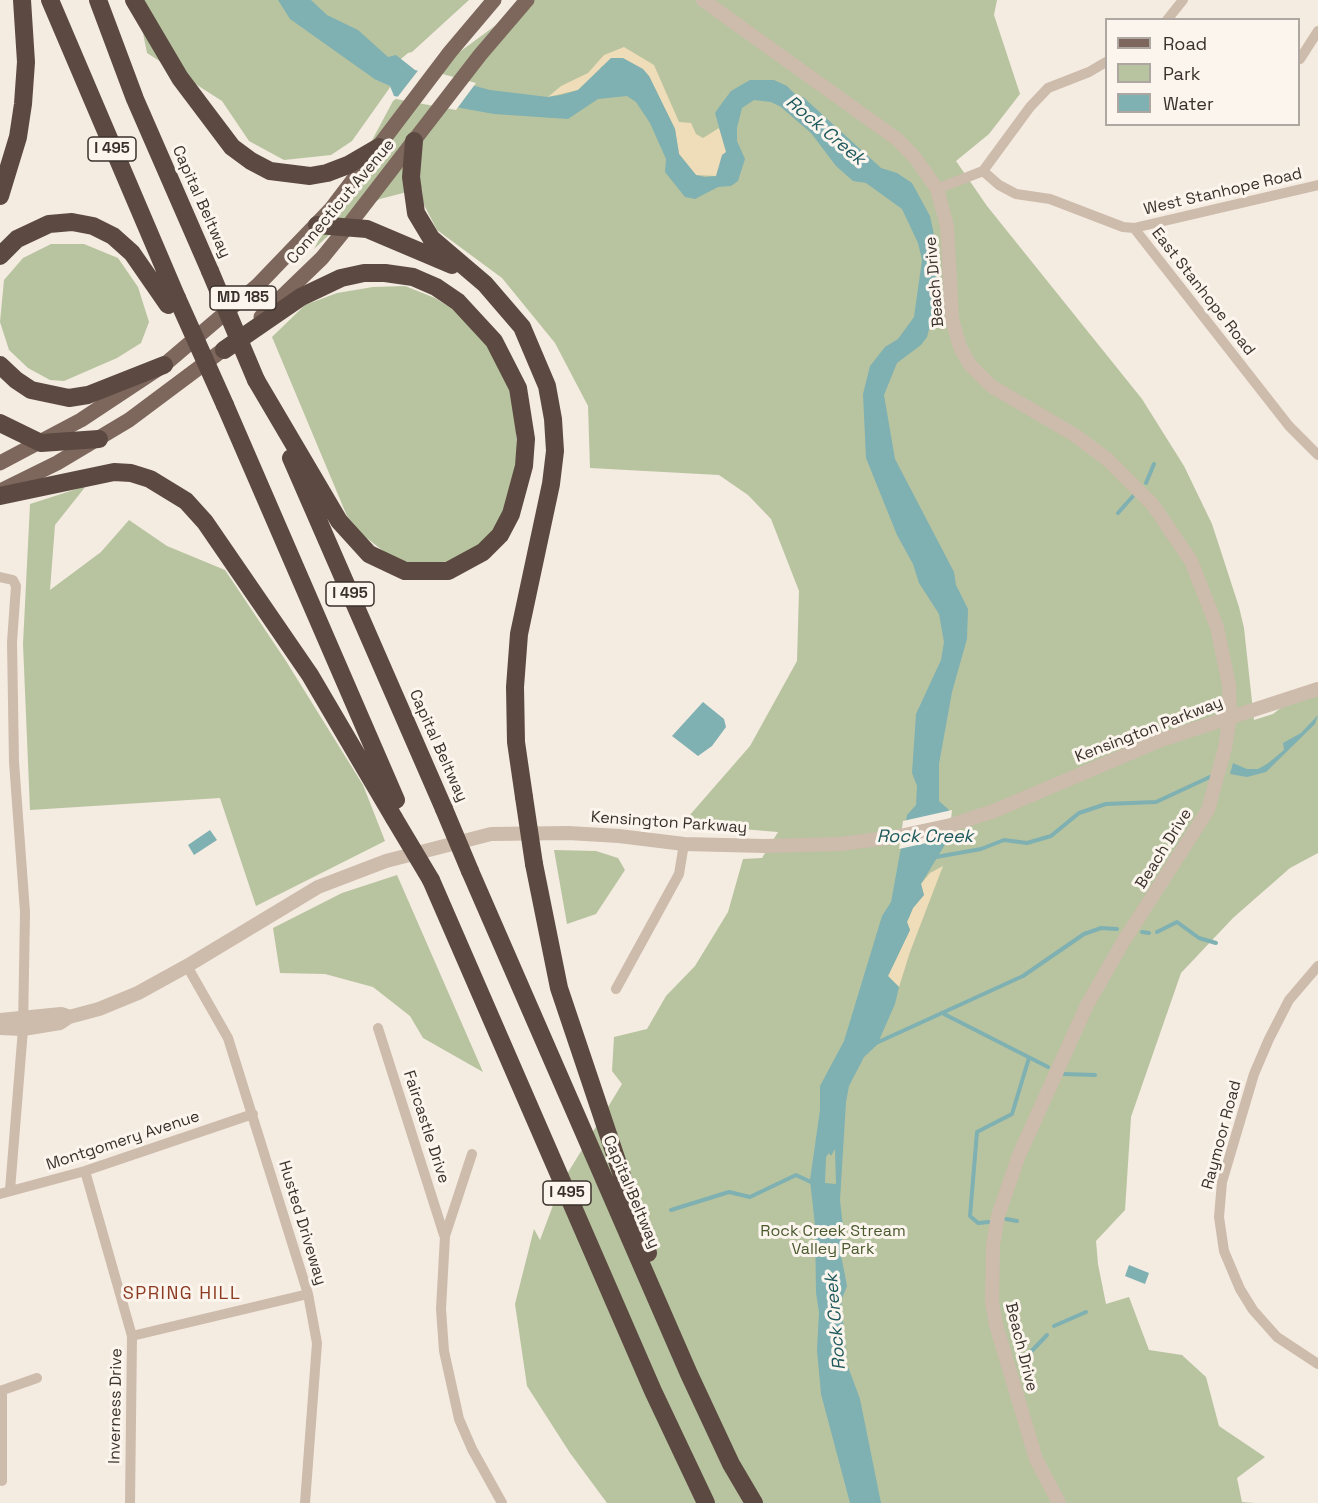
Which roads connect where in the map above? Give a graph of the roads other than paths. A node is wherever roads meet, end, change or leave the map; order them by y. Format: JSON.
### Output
{"nodes":[{"id":1,"x":22,"y":0,"type":"edge"},
{"id":2,"x":50,"y":0,"type":"edge"},
{"id":3,"x":98,"y":0,"type":"edge"},
{"id":4,"x":135,"y":0,"type":"edge"},
{"id":5,"x":494,"y":0,"type":"edge"},
{"id":6,"x":526,"y":0,"type":"edge"},
{"id":7,"x":703,"y":0,"type":"edge"},
{"id":8,"x":1183,"y":0,"type":"edge"},
{"id":9,"x":1169,"y":18,"type":"edge"},
{"id":10,"x":1318,"y":31,"type":"edge"},
{"id":11,"x":1300,"y":59,"type":"edge"},
{"id":12,"x":1105,"y":63,"type":"edge"},
{"id":13,"x":414,"y":141,"type":"junction"},
{"id":14,"x":380,"y":147,"type":"junction"},
{"id":15,"x":983,"y":171,"type":"junction"},
{"id":16,"x":1318,"y":185,"type":"edge"},
{"id":17,"x":937,"y":189,"type":"junction"},
{"id":18,"x":0,"y":196,"type":"edge"},
{"id":19,"x":317,"y":225,"type":"junction"},
{"id":20,"x":348,"y":226,"type":"junction"},
{"id":21,"x":1134,"y":228,"type":"junction"},
{"id":22,"x":0,"y":256,"type":"edge"},
{"id":23,"x":468,"y":272,"type":"junction"},
{"id":24,"x":172,"y":302,"type":"junction"},
{"id":25,"x":225,"y":350,"type":"junction"},
{"id":26,"x":0,"y":365,"type":"edge"},
{"id":27,"x":164,"y":365,"type":"junction"},
{"id":28,"x":256,"y":380,"type":"junction"},
{"id":29,"x":0,"y":423,"type":"edge"},
{"id":30,"x":99,"y":439,"type":"junction"},
{"id":31,"x":41,"y":443,"type":"junction"},
{"id":32,"x":1318,"y":455,"type":"edge"},
{"id":33,"x":0,"y":463,"type":"edge"},
{"id":34,"x":0,"y":491,"type":"edge"},
{"id":35,"x":0,"y":496,"type":"edge"},
{"id":36,"x":0,"y":577,"type":"edge"},
{"id":37,"x":1318,"y":689,"type":"edge"},
{"id":38,"x":1230,"y":716,"type":"junction"},
{"id":39,"x":399,"y":818,"type":"junction"},
{"id":40,"x":684,"y":844,"type":"junction"},
{"id":41,"x":187,"y":966,"type":"junction"},
{"id":42,"x":1318,"y":966,"type":"edge"},
{"id":43,"x":616,"y":989,"type":"dead end"},
{"id":44,"x":0,"y":1020,"type":"edge"},
{"id":45,"x":23,"y":1023,"type":"junction"},
{"id":46,"x":0,"y":1028,"type":"edge"},
{"id":47,"x":378,"y":1028,"type":"dead end"},
{"id":48,"x":253,"y":1114,"type":"junction"},
{"id":49,"x":472,"y":1154,"type":"dead end"},
{"id":50,"x":85,"y":1171,"type":"junction"},
{"id":51,"x":5,"y":1192,"type":"edge"},
{"id":52,"x":445,"y":1236,"type":"junction"},
{"id":53,"x":308,"y":1294,"type":"junction"},
{"id":54,"x":132,"y":1336,"type":"junction"},
{"id":55,"x":1318,"y":1364,"type":"edge"},
{"id":56,"x":689,"y":1374,"type":"junction"},
{"id":57,"x":37,"y":1378,"type":"dead end"},
{"id":58,"x":1,"y":1391,"type":"edge"},
{"id":59,"x":2,"y":1481,"type":"dead end"},
{"id":60,"x":130,"y":1503,"type":"edge"},
{"id":61,"x":305,"y":1503,"type":"edge"},
{"id":62,"x":502,"y":1503,"type":"edge"},
{"id":63,"x":706,"y":1503,"type":"edge"},
{"id":64,"x":754,"y":1503,"type":"edge"},
{"id":65,"x":1059,"y":1503,"type":"edge"}],
"edges":[{"from":1,"to":18,"type":"highway"},
{"from":2,"to":24,"type":"highway","number":"I 495"},
{"from":3,"to":28,"type":"highway","name":"Capital Beltway","number":"I 495","bridge":true},
{"from":4,"to":14,"type":"highway"},
{"from":5,"to":14,"type":"main road","name":"Connecticut Avenue","number":"MD 185"},
{"from":6,"to":13,"type":"main road","name":"Connecticut Avenue","number":"MD 185"},
{"from":7,"to":17,"type":"street","name":"Beach Drive"},
{"from":8,"to":9,"type":"street"},
{"from":10,"to":11,"type":"street"},
{"from":12,"to":15,"type":"street"},
{"from":13,"to":20,"type":"main road","name":"Connecticut Avenue","number":"MD 185"},
{"from":13,"to":23,"type":"highway"},
{"from":14,"to":19,"type":"main road","name":"Connecticut Avenue","number":"MD 185"},
{"from":15,"to":17,"type":"street"},
{"from":15,"to":21,"type":"street","name":"East Stanhope Road"},
{"from":16,"to":21,"type":"street","name":"West Stanhope Road"},
{"from":17,"to":38,"type":"street","name":"Beach Drive"},
{"from":19,"to":20,"type":"highway"},
{"from":19,"to":27,"type":"main road","name":"Connecticut Avenue","number":"MD 185"},
{"from":20,"to":23,"type":"highway"},
{"from":20,"to":25,"type":"main road","name":"Connecticut Avenue","number":"MD 185"},
{"from":21,"to":32,"type":"street","name":"East Stanhope Road"},
{"from":22,"to":24,"type":"highway"},
{"from":23,"to":56,"type":"highway","bridge":true},
{"from":24,"to":39,"type":"highway","number":"I 495","bridge":true},
{"from":25,"to":28,"type":"highway"},
{"from":25,"to":30,"type":"main road","name":"Connecticut Avenue","number":"MD 185"},
{"from":26,"to":27,"type":"highway"},
{"from":27,"to":31,"type":"main road","name":"Connecticut Avenue","number":"MD 185"},
{"from":28,"to":56,"type":"highway","name":"Capital Beltway","number":"I 495","bridge":true},
{"from":29,"to":31,"type":"highway"},
{"from":30,"to":31,"type":"highway"},
{"from":30,"to":34,"type":"main road","name":"Connecticut Avenue","number":"MD 185"},
{"from":31,"to":33,"type":"main road","name":"Connecticut Avenue","number":"MD 185"},
{"from":35,"to":39,"type":"highway"},
{"from":36,"to":45,"type":"street"},
{"from":37,"to":38,"type":"street","name":"Kensington Parkway"},
{"from":38,"to":40,"type":"street","name":"Kensington Parkway"},
{"from":38,"to":65,"type":"street","name":"Beach Drive"},
{"from":39,"to":63,"type":"highway","number":"I 495","bridge":true},
{"from":40,"to":41,"type":"street","name":"Kensington Parkway"},
{"from":40,"to":43,"type":"street"},
{"from":41,"to":45,"type":"street","name":"Kensington Parkway"},
{"from":41,"to":48,"type":"street","name":"Husted Driveway"},
{"from":42,"to":55,"type":"street","name":"Raymoor Road"},
{"from":44,"to":45,"type":"street","name":"Kensington Parkway"},
{"from":45,"to":46,"type":"street","name":"Kensington Parkway"},
{"from":45,"to":51,"type":"street"},
{"from":47,"to":52,"type":"street","name":"Faircastle Drive"},
{"from":48,"to":50,"type":"street","name":"Montgomery Avenue"},
{"from":48,"to":53,"type":"street","name":"Husted Driveway"},
{"from":49,"to":52,"type":"street"},
{"from":50,"to":51,"type":"street","name":"Montgomery Avenue"},
{"from":50,"to":54,"type":"street","name":"Inverness Drive"},
{"from":52,"to":62,"type":"street"},
{"from":53,"to":54,"type":"street"},
{"from":53,"to":61,"type":"street","name":"Husted Driveway"},
{"from":54,"to":60,"type":"street","name":"Inverness Drive"},
{"from":56,"to":64,"type":"highway","name":"Capital Beltway","number":"I 495"},
{"from":57,"to":58,"type":"street"},
{"from":58,"to":59,"type":"street"}]}
